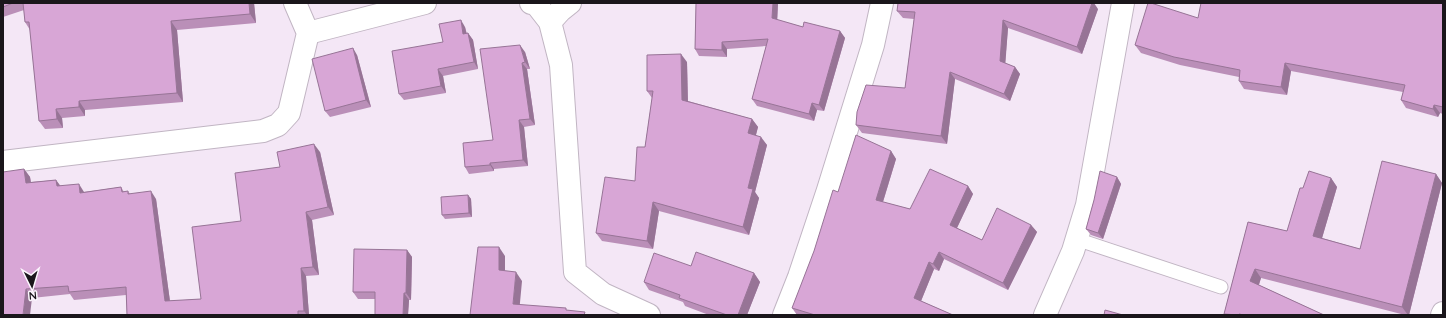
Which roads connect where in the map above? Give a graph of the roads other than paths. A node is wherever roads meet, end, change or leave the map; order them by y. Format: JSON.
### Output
{"nodes":[{"id":1,"x":295,"y":3,"type":"edge"},
{"id":2,"x":425,"y":3,"type":"edge"},
{"id":3,"x":531,"y":3,"type":"edge"},
{"id":4,"x":570,"y":3,"type":"edge"},
{"id":5,"x":882,"y":3,"type":"edge"},
{"id":6,"x":1124,"y":3,"type":"edge"},
{"id":7,"x":550,"y":22,"type":"junction"},
{"id":8,"x":308,"y":32,"type":"junction"},
{"id":9,"x":3,"y":162,"type":"edge"},
{"id":10,"x":1076,"y":240,"type":"junction"},
{"id":11,"x":1221,"y":287,"type":"dead end"},
{"id":12,"x":637,"y":312,"type":"edge"},
{"id":13,"x":784,"y":315,"type":"edge"},
{"id":14,"x":1045,"y":315,"type":"edge"}],
"edges":[{"from":1,"to":8,"type":"street"},
{"from":2,"to":8,"type":"street"},
{"from":3,"to":7,"type":"street"},
{"from":4,"to":7,"type":"street"},
{"from":5,"to":13,"type":"street"},
{"from":6,"to":10,"type":"street"},
{"from":7,"to":12,"type":"street"},
{"from":8,"to":9,"type":"street"},
{"from":10,"to":11,"type":"lane"},
{"from":10,"to":14,"type":"street"}]}
